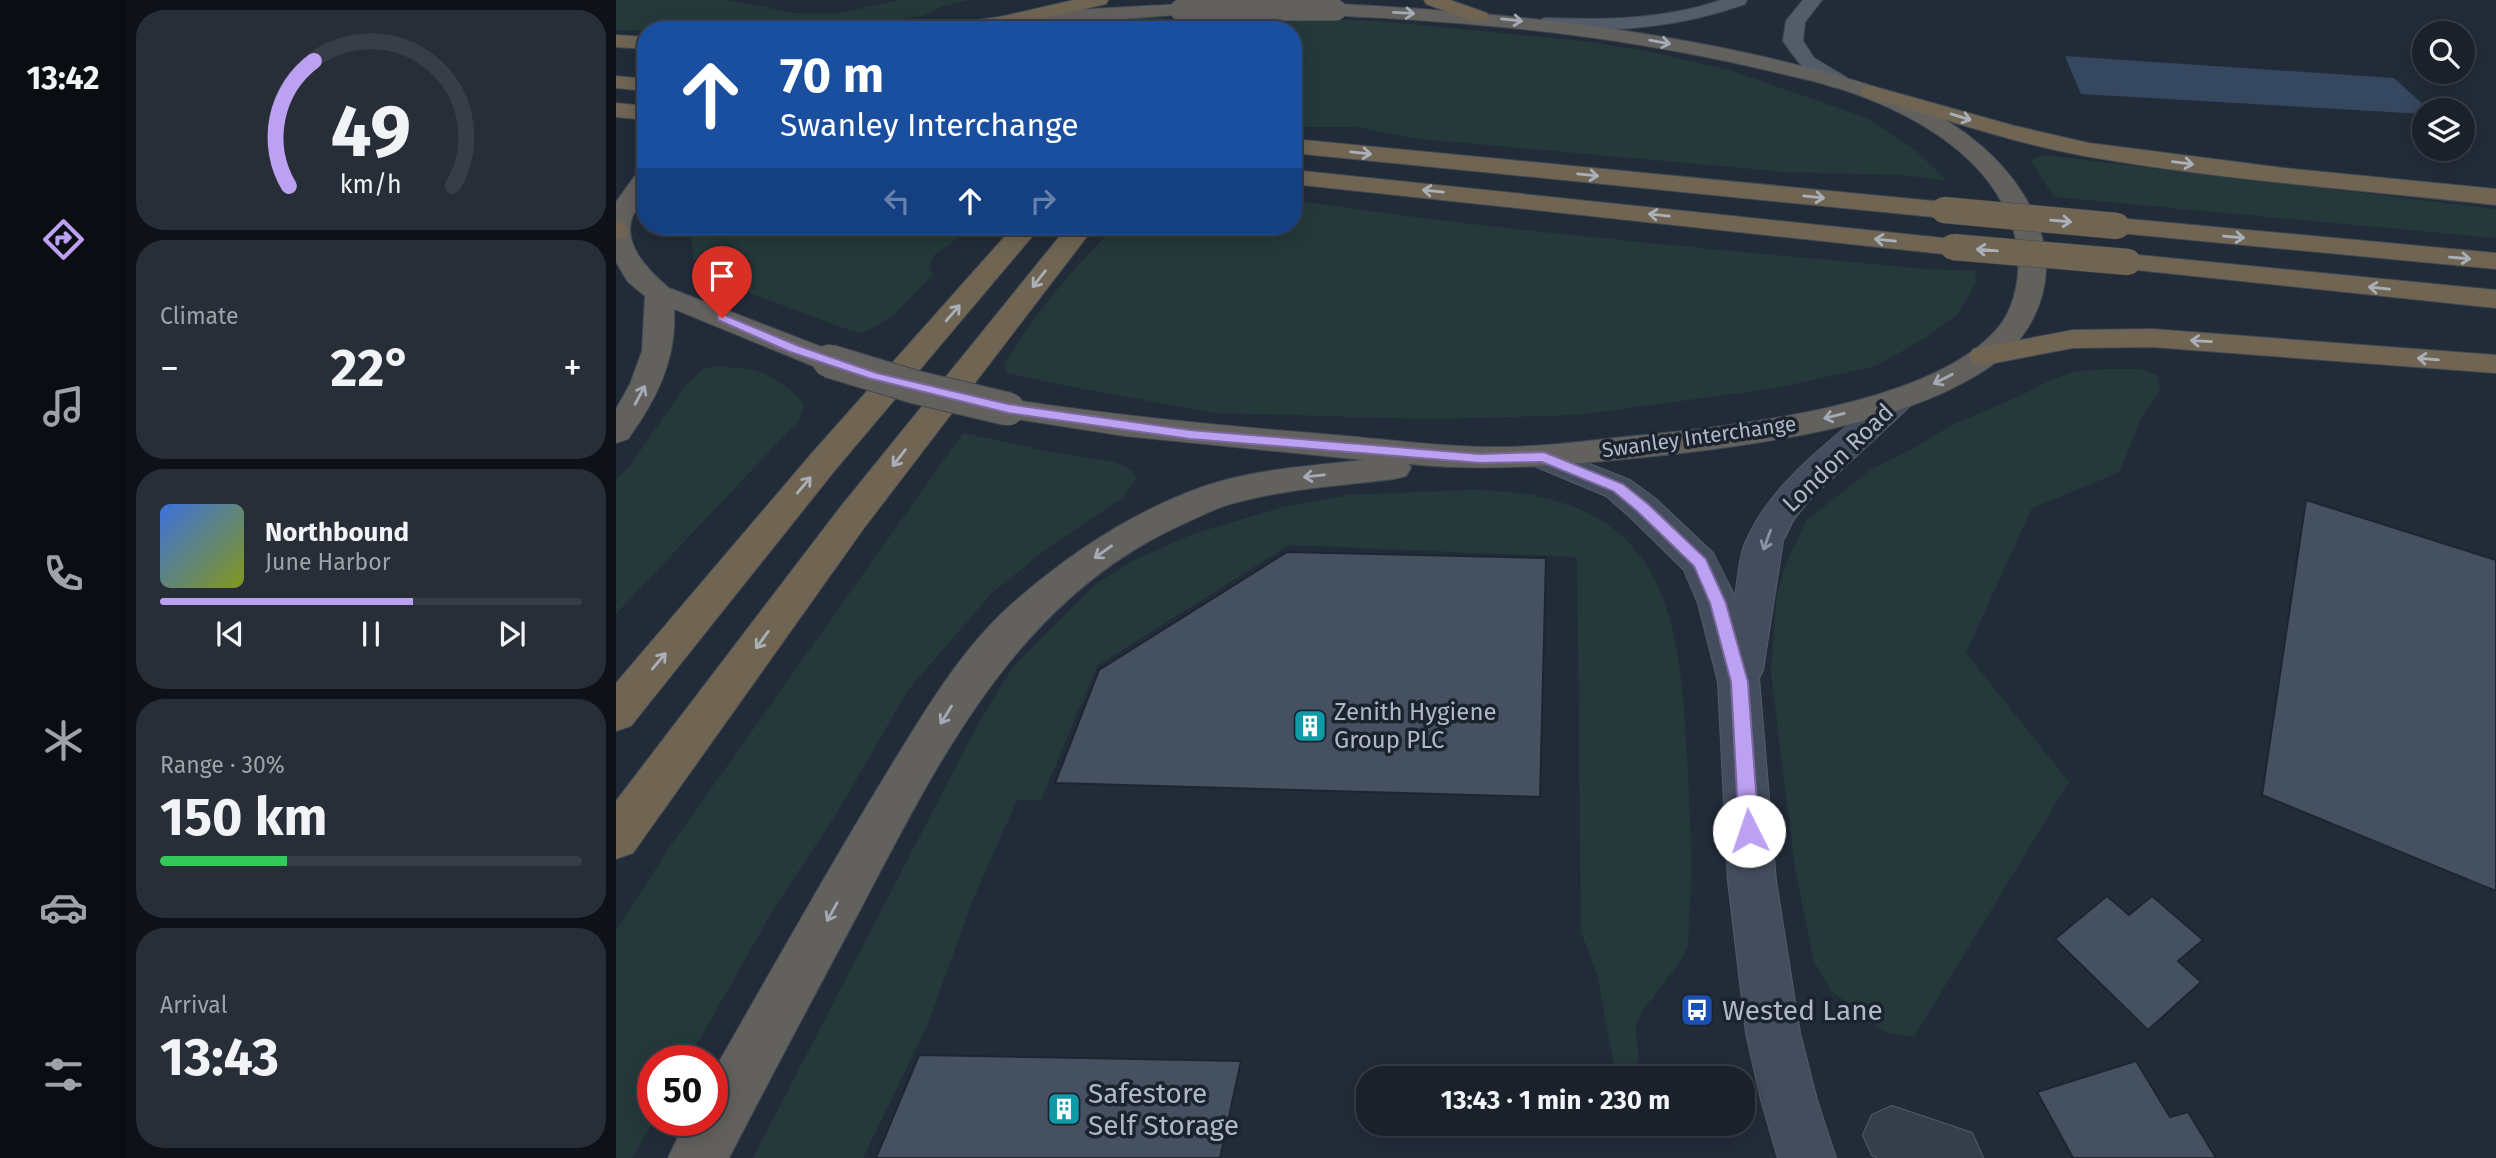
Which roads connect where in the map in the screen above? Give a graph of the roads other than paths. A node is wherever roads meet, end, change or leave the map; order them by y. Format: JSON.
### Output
{"nodes":[{"id":1,"x":1099,"y":0,"type":"edge"},
{"id":2,"x":1244,"y":0,"type":"edge"},
{"id":3,"x":1282,"y":0,"type":"edge"},
{"id":4,"x":1433,"y":0,"type":"edge"},
{"id":5,"x":1738,"y":0,"type":"edge"},
{"id":6,"x":1812,"y":0,"type":"edge"},
{"id":7,"x":1480,"y":17,"type":"junction"},
{"id":8,"x":1006,"y":21,"type":"edge"},
{"id":9,"x":1017,"y":21,"type":"edge"},
{"id":10,"x":1222,"y":21,"type":"edge"},
{"id":11,"x":1261,"y":21,"type":"edge"},
{"id":12,"x":1544,"y":24,"type":"junction"},
{"id":13,"x":616,"y":41,"type":"edge"},
{"id":14,"x":637,"y":42,"type":"edge"},
{"id":15,"x":617,"y":82,"type":"edge"},
{"id":16,"x":1838,"y":82,"type":"junction"},
{"id":17,"x":637,"y":84,"type":"edge"},
{"id":18,"x":1872,"y":92,"type":"junction"},
{"id":19,"x":616,"y":110,"type":"edge"},
{"id":20,"x":637,"y":112,"type":"edge"},
{"id":21,"x":1302,"y":147,"type":"edge"},
{"id":22,"x":1302,"y":178,"type":"edge"},
{"id":23,"x":637,"y":191,"type":"edge"},
{"id":24,"x":2496,"y":197,"type":"edge"},
{"id":25,"x":616,"y":230,"type":"edge"},
{"id":26,"x":1020,"y":235,"type":"edge"},
{"id":27,"x":1075,"y":235,"type":"edge"},
{"id":28,"x":2496,"y":261,"type":"edge"},
{"id":29,"x":659,"y":294,"type":"junction"},
{"id":30,"x":2496,"y":299,"type":"edge"},
{"id":31,"x":1984,"y":356,"type":"junction"},
{"id":32,"x":2496,"y":364,"type":"edge"},
{"id":33,"x":1900,"y":398,"type":"junction"},
{"id":34,"x":616,"y":432,"type":"edge"},
{"id":35,"x":1544,"y":457,"type":"junction"},
{"id":36,"x":1480,"y":458,"type":"junction"},
{"id":37,"x":1740,"y":682,"type":"junction"},
{"id":38,"x":616,"y":713,"type":"edge"},
{"id":39,"x":616,"y":838,"type":"edge"},
{"id":40,"x":1892,"y":1135,"type":"dead end"},
{"id":41,"x":697,"y":1158,"type":"edge"},
{"id":42,"x":1807,"y":1158,"type":"edge"},
{"id":43,"x":1954,"y":1158,"type":"edge"}],
"edges":[{"from":1,"to":8,"type":"highway"},
{"from":2,"to":10,"type":"highway"},
{"from":3,"to":11,"type":"highway"},
{"from":4,"to":7,"type":"highway"},
{"from":5,"to":12,"type":"main road"},
{"from":6,"to":16,"type":"main road"},
{"from":9,"to":7,"type":"highway","name":"Swanley Interchange","one_way":true,"bridge":true},
{"from":7,"to":12,"type":"highway","name":"Swanley Interchange","one_way":true},
{"from":12,"to":16,"type":"highway","name":"Swanley Interchange","one_way":true},
{"from":13,"to":14,"type":"highway"},
{"from":15,"to":17,"type":"highway"},
{"from":16,"to":18,"type":"highway","name":"Swanley Interchange"},
{"from":18,"to":24,"type":"highway","one_way":true},
{"from":18,"to":31,"type":"highway","name":"Swanley Interchange"},
{"from":19,"to":20,"type":"highway"},
{"from":21,"to":28,"type":"highway","one_way":true,"bridge":true},
{"from":30,"to":22,"type":"highway","one_way":true,"bridge":true},
{"from":23,"to":25,"type":"highway","name":"Swanley Interchange"},
{"from":25,"to":29,"type":"highway","name":"Swanley Interchange"},
{"from":38,"to":26,"type":"highway","one_way":true},
{"from":27,"to":39,"type":"highway","one_way":true},
{"from":34,"to":29,"type":"highway","one_way":true},
{"from":29,"to":36,"type":"highway","name":"Swanley Interchange","bridge":true},
{"from":32,"to":31,"type":"highway","one_way":true},
{"from":31,"to":33,"type":"highway","name":"Swanley Interchange","one_way":true},
{"from":33,"to":35,"type":"highway","name":"Swanley Interchange","one_way":true},
{"from":33,"to":37,"type":"main road","name":"London Road","one_way":true},
{"from":35,"to":36,"type":"highway","name":"Swanley Interchange"},
{"from":35,"to":37,"type":"main road","name":"London Road"},
{"from":36,"to":41,"type":"highway","one_way":true},
{"from":37,"to":42,"type":"main road","name":"London Road"},
{"from":40,"to":43,"type":"street"}]}
